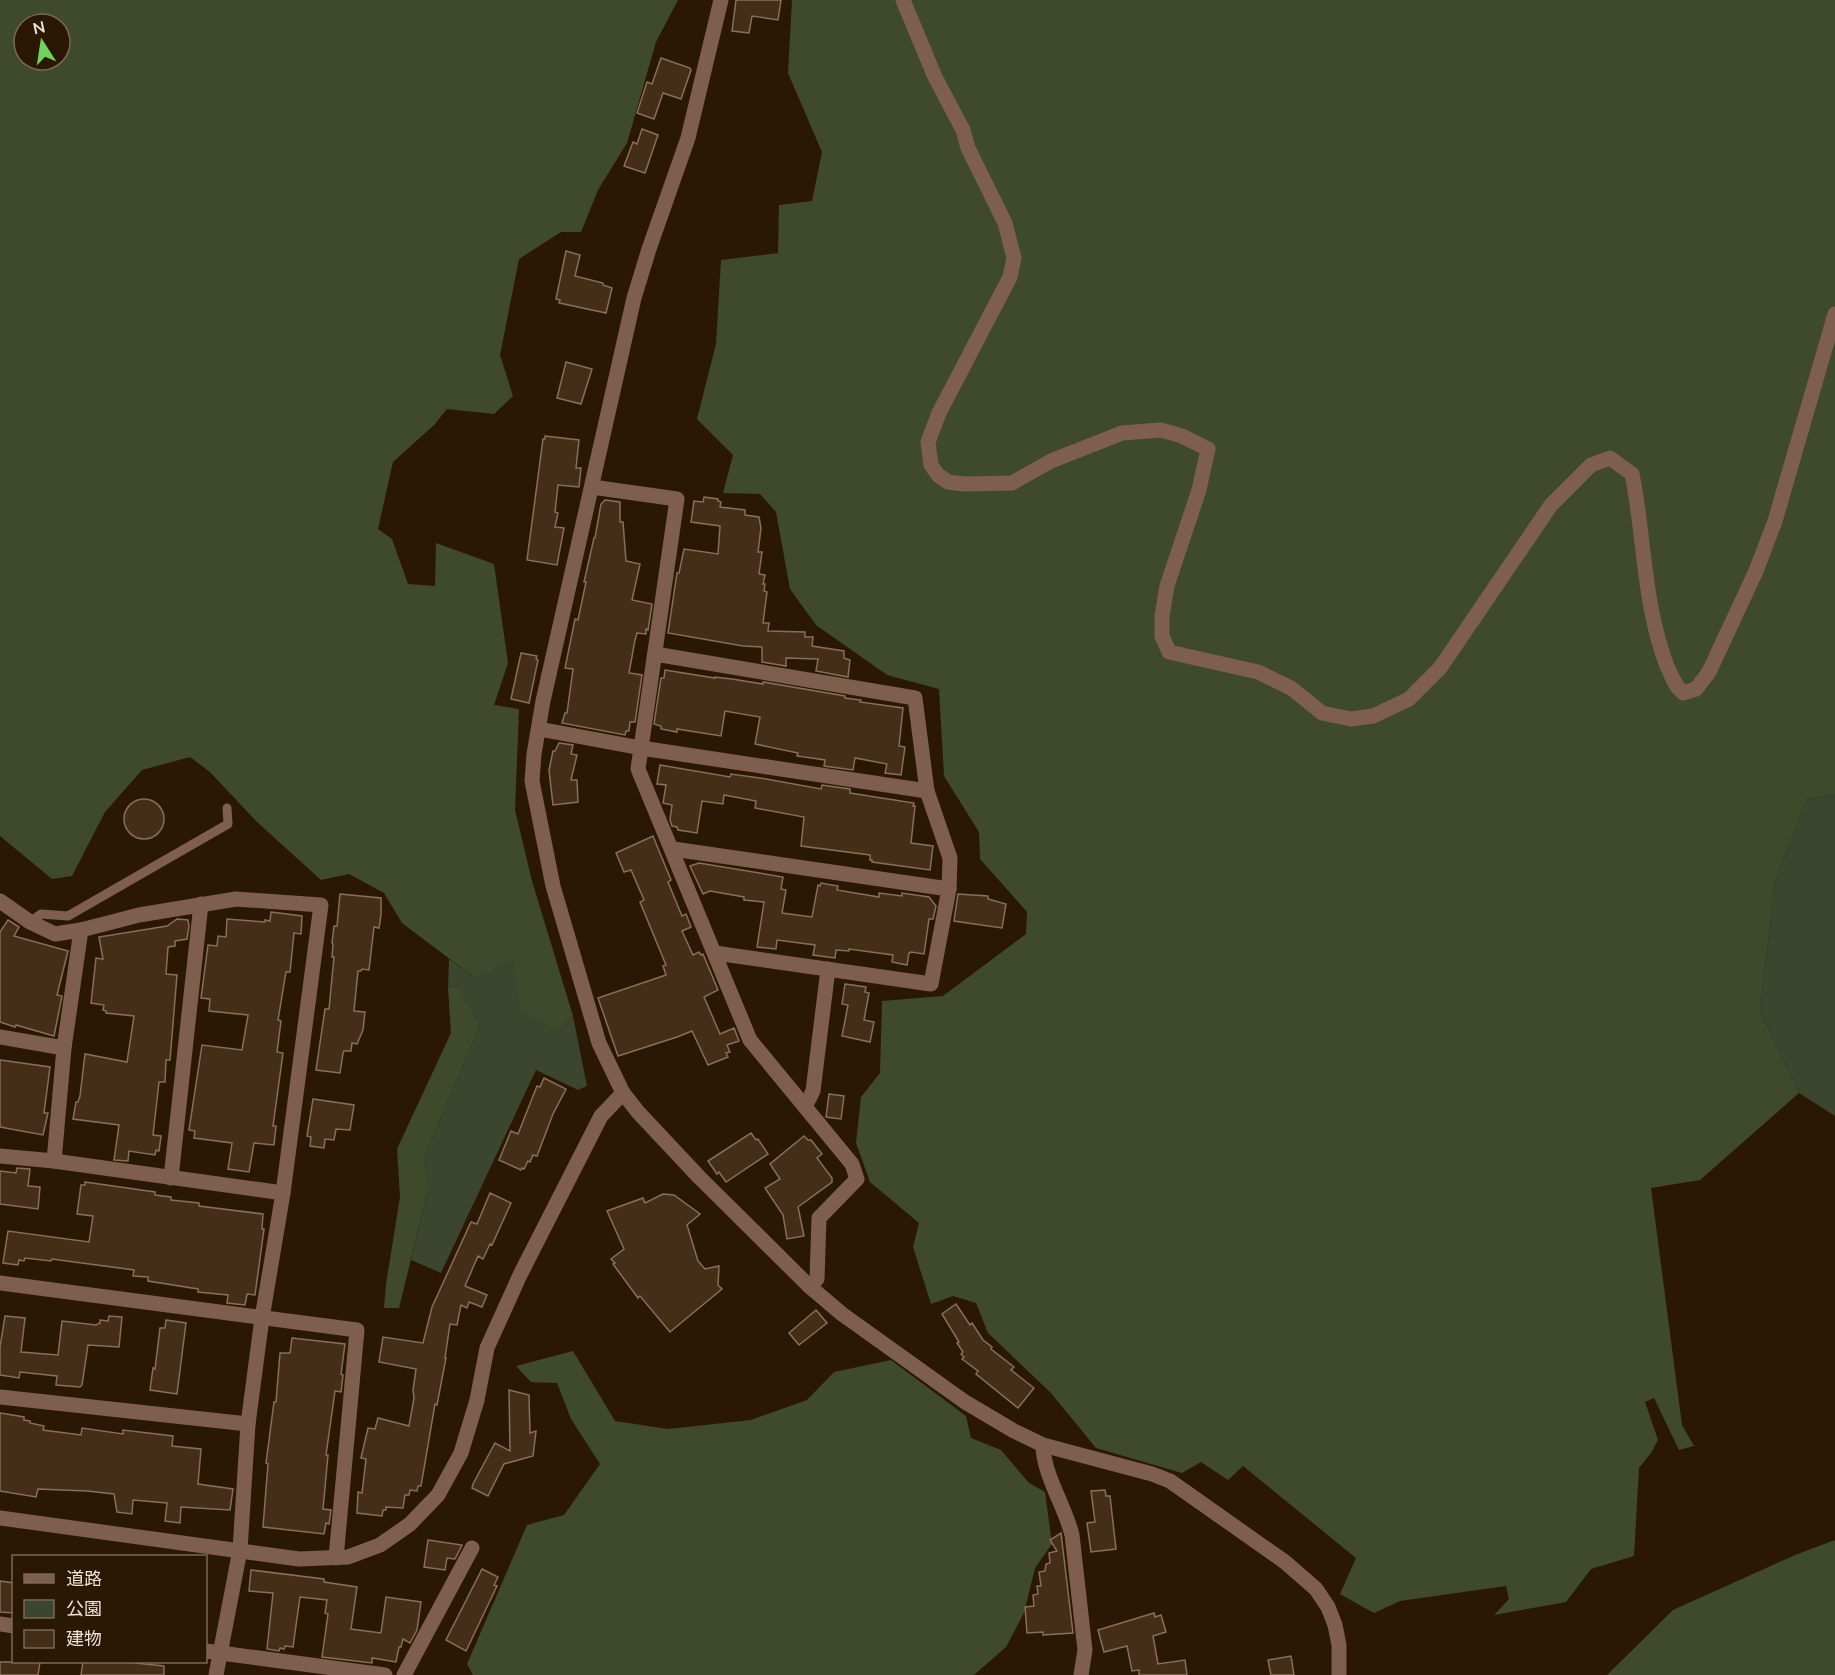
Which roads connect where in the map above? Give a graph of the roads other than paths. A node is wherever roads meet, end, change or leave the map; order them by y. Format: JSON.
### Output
{"nodes":[{"id":1,"x":721,"y":0,"type":"edge"},
{"id":2,"x":903,"y":0,"type":"edge"},
{"id":3,"x":1835,"y":315,"type":"edge"},
{"id":4,"x":592,"y":487,"type":"junction"},
{"id":5,"x":655,"y":654,"type":"junction"},
{"id":6,"x":538,"y":729,"type":"junction"},
{"id":7,"x":641,"y":748,"type":"junction"},
{"id":8,"x":927,"y":791,"type":"junction"},
{"id":9,"x":227,"y":808,"type":"dead end"},
{"id":10,"x":673,"y":849,"type":"junction"},
{"id":11,"x":949,"y":889,"type":"junction"},
{"id":12,"x":0,"y":901,"type":"edge"},
{"id":13,"x":201,"y":904,"type":"junction"},
{"id":14,"x":30,"y":922,"type":"junction"},
{"id":15,"x":81,"y":930,"type":"junction"},
{"id":16,"x":715,"y":953,"type":"junction"},
{"id":17,"x":828,"y":969,"type":"junction"},
{"id":18,"x":0,"y":1038,"type":"edge"},
{"id":19,"x":64,"y":1048,"type":"junction"},
{"id":20,"x":623,"y":1093,"type":"junction"},
{"id":21,"x":805,"y":1107,"type":"junction"},
{"id":22,"x":0,"y":1156,"type":"edge"},
{"id":23,"x":54,"y":1161,"type":"junction"},
{"id":24,"x":171,"y":1178,"type":"junction"},
{"id":25,"x":284,"y":1193,"type":"junction"},
{"id":26,"x":0,"y":1284,"type":"edge"},
{"id":27,"x":809,"y":1286,"type":"junction"},
{"id":28,"x":262,"y":1318,"type":"junction"},
{"id":29,"x":0,"y":1397,"type":"edge"},
{"id":30,"x":248,"y":1424,"type":"junction"},
{"id":31,"x":1043,"y":1445,"type":"junction"},
{"id":32,"x":0,"y":1518,"type":"edge"},
{"id":33,"x":472,"y":1548,"type":"dead end"},
{"id":34,"x":240,"y":1550,"type":"junction"},
{"id":35,"x":336,"y":1558,"type":"junction"},
{"id":36,"x":212,"y":1652,"type":"edge"},
{"id":37,"x":216,"y":1675,"type":"edge"},
{"id":38,"x":385,"y":1675,"type":"edge"},
{"id":39,"x":404,"y":1675,"type":"edge"},
{"id":40,"x":1081,"y":1675,"type":"edge"},
{"id":41,"x":1339,"y":1675,"type":"edge"}],
"edges":[{"from":1,"to":4,"type":"street"},
{"from":2,"to":3,"type":"street"},
{"from":4,"to":5,"type":"street"},
{"from":4,"to":6,"type":"street"},
{"from":5,"to":7,"type":"street"},
{"from":5,"to":8,"type":"street"},
{"from":6,"to":7,"type":"street"},
{"from":6,"to":20,"type":"street"},
{"from":7,"to":8,"type":"street"},
{"from":7,"to":10,"type":"street"},
{"from":8,"to":11,"type":"street"},
{"from":9,"to":14,"type":"lane"},
{"from":10,"to":11,"type":"street"},
{"from":10,"to":16,"type":"street"},
{"from":11,"to":17,"type":"street"},
{"from":12,"to":14,"type":"street"},
{"from":13,"to":15,"type":"street"},
{"from":13,"to":24,"type":"street"},
{"from":13,"to":25,"type":"street"},
{"from":14,"to":15,"type":"street"},
{"from":15,"to":19,"type":"street"},
{"from":16,"to":17,"type":"street"},
{"from":16,"to":21,"type":"street"},
{"from":17,"to":21,"type":"street"},
{"from":18,"to":19,"type":"street"},
{"from":19,"to":23,"type":"street"},
{"from":20,"to":27,"type":"street"},
{"from":20,"to":35,"type":"street"},
{"from":21,"to":27,"type":"street"},
{"from":22,"to":23,"type":"street"},
{"from":23,"to":24,"type":"street"},
{"from":24,"to":25,"type":"street"},
{"from":25,"to":28,"type":"street"},
{"from":26,"to":28,"type":"street"},
{"from":27,"to":31,"type":"street"},
{"from":28,"to":30,"type":"street"},
{"from":28,"to":35,"type":"street"},
{"from":29,"to":30,"type":"street"},
{"from":30,"to":34,"type":"street"},
{"from":31,"to":40,"type":"street"},
{"from":31,"to":41,"type":"street"},
{"from":32,"to":34,"type":"street"},
{"from":33,"to":39,"type":"street"},
{"from":34,"to":35,"type":"street"},
{"from":34,"to":36,"type":"street"},
{"from":36,"to":37,"type":"street"},
{"from":36,"to":38,"type":"street"}]}
